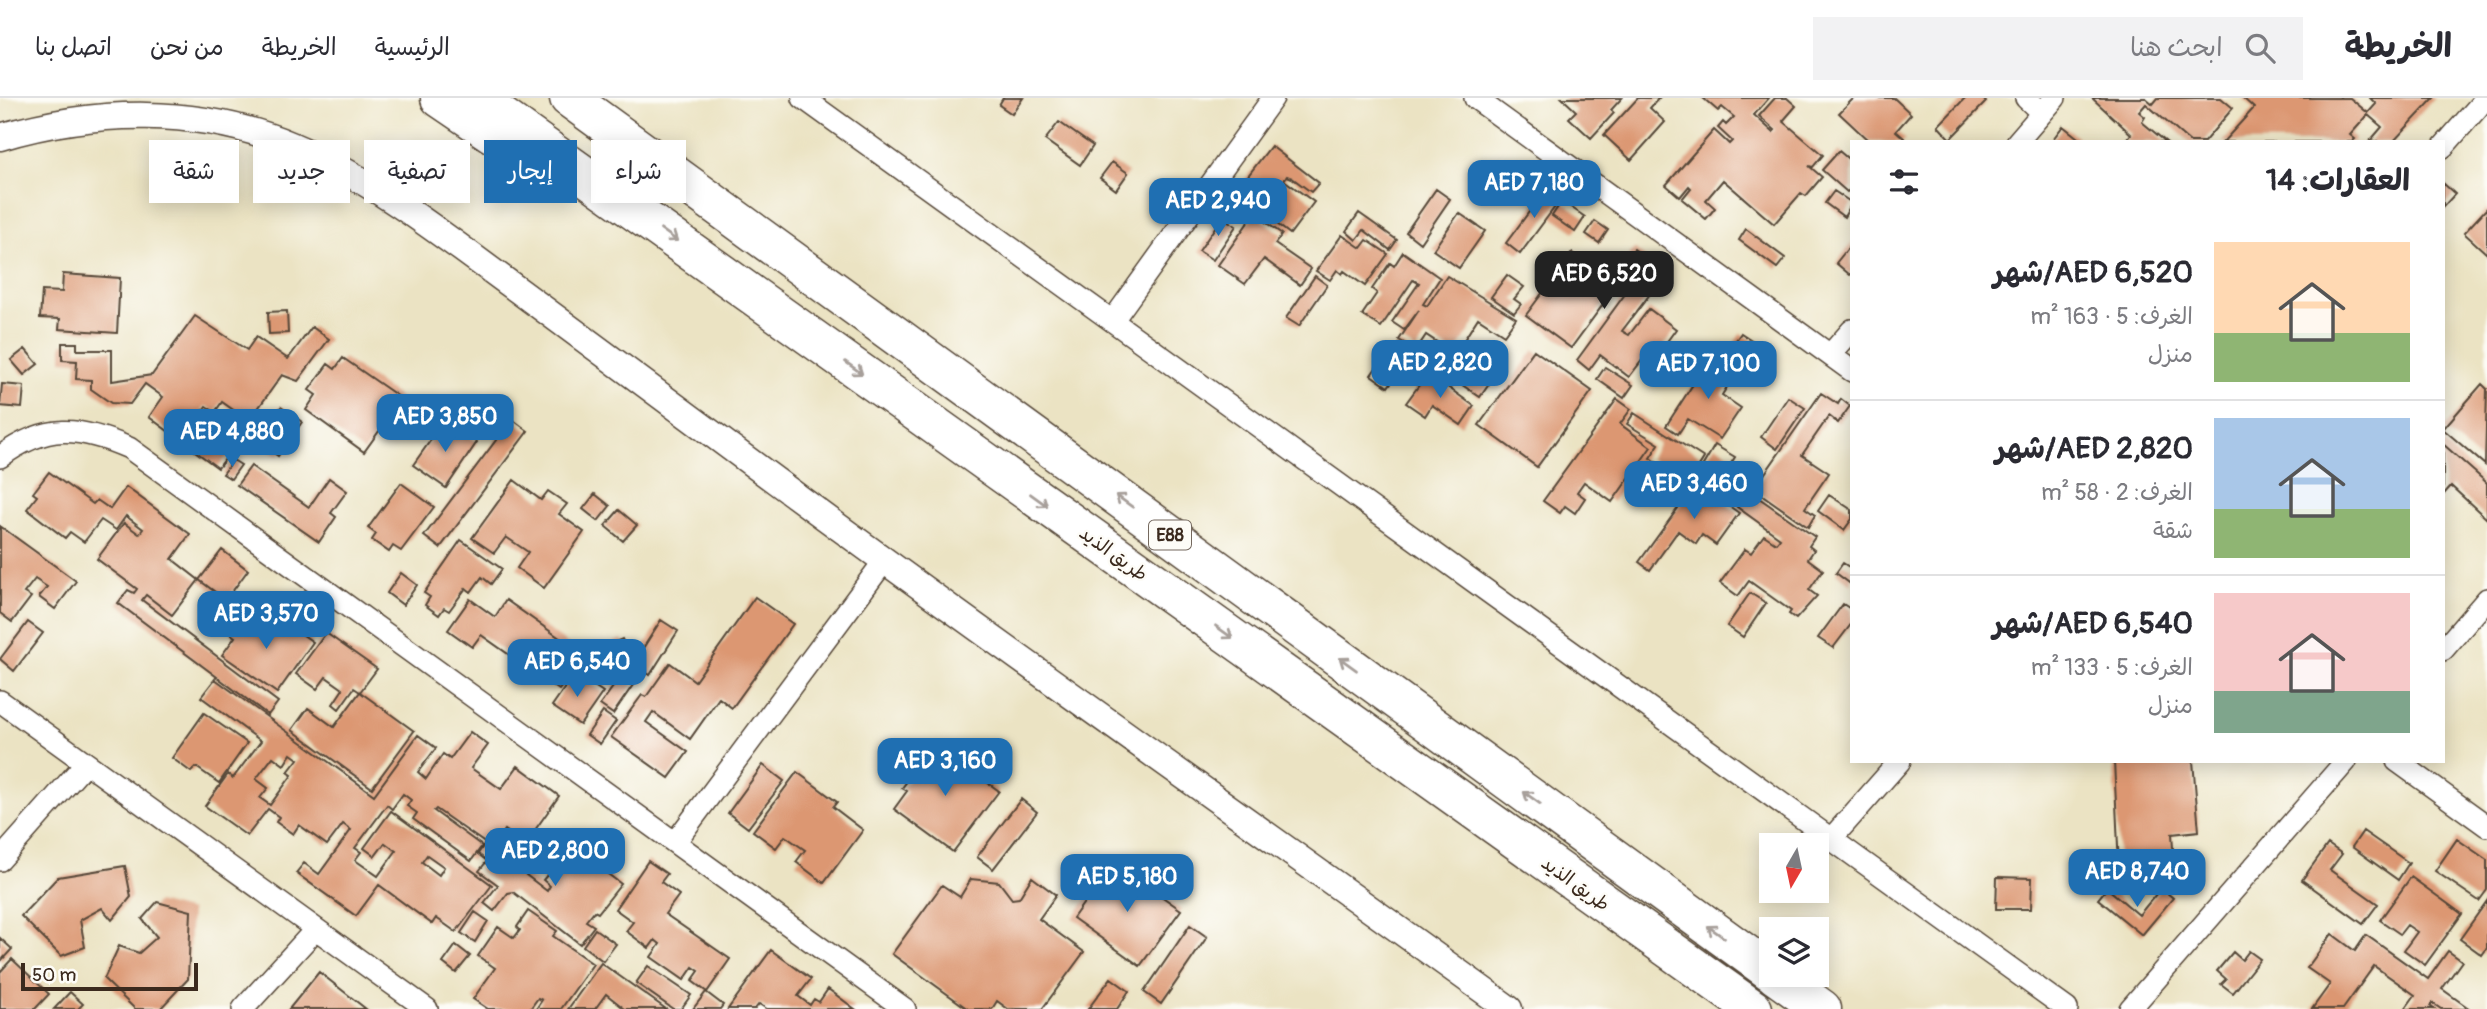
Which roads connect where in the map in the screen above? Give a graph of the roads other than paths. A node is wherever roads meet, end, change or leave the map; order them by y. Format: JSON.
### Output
{"nodes":[{"id":1,"x":440,"y":98,"type":"edge"},
{"id":2,"x":476,"y":98,"type":"edge"},
{"id":3,"x":803,"y":98,"type":"edge"},
{"id":4,"x":1273,"y":98,"type":"edge"},
{"id":5,"x":1475,"y":98,"type":"edge"},
{"id":6,"x":2026,"y":98,"type":"edge"},
{"id":7,"x":2486,"y":98,"type":"edge"},
{"id":8,"x":574,"y":101,"type":"edge"},
{"id":9,"x":2048,"y":105,"type":"edge"},
{"id":10,"x":0,"y":137,"type":"edge"},
{"id":11,"x":2019,"y":140,"type":"edge"},
{"id":12,"x":2445,"y":145,"type":"edge"},
{"id":13,"x":591,"y":180,"type":"edge"},
{"id":14,"x":591,"y":185,"type":"edge"},
{"id":15,"x":623,"y":203,"type":"edge"},
{"id":16,"x":1113,"y":320,"type":"junction"},
{"id":17,"x":1850,"y":332,"type":"edge"},
{"id":18,"x":1830,"y":355,"type":"junction"},
{"id":19,"x":1850,"y":370,"type":"edge"},
{"id":20,"x":0,"y":457,"type":"edge"},
{"id":21,"x":885,"y":560,"type":"junction"},
{"id":22,"x":2487,"y":599,"type":"edge"},
{"id":23,"x":2445,"y":648,"type":"edge"},
{"id":24,"x":0,"y":701,"type":"edge"},
{"id":25,"x":86,"y":763,"type":"junction"},
{"id":26,"x":1898,"y":763,"type":"edge"},
{"id":27,"x":2344,"y":763,"type":"edge"},
{"id":28,"x":2400,"y":763,"type":"edge"},
{"id":29,"x":2487,"y":826,"type":"edge"},
{"id":30,"x":1832,"y":838,"type":"junction"},
{"id":31,"x":676,"y":841,"type":"junction"},
{"id":32,"x":0,"y":860,"type":"edge"},
{"id":33,"x":316,"y":929,"type":"junction"},
{"id":34,"x":1759,"y":963,"type":"edge"},
{"id":35,"x":1792,"y":987,"type":"edge"},
{"id":36,"x":243,"y":1009,"type":"edge"},
{"id":37,"x":427,"y":1009,"type":"edge"},
{"id":38,"x":905,"y":1009,"type":"edge"},
{"id":39,"x":1509,"y":1009,"type":"edge"},
{"id":40,"x":1753,"y":1009,"type":"edge"},
{"id":41,"x":1822,"y":1009,"type":"edge"},
{"id":42,"x":2067,"y":1009,"type":"edge"},
{"id":43,"x":2130,"y":1009,"type":"edge"}],
"edges":[{"from":1,"to":14,"type":"highway"},
{"from":2,"to":13,"type":"highway","name":"طريق الذيد","number":"E88"},
{"from":3,"to":16,"type":"street"},
{"from":4,"to":16,"type":"street"},
{"from":5,"to":18,"type":"street"},
{"from":6,"to":9,"type":"street"},
{"from":7,"to":12,"type":"street"},
{"from":34,"to":8,"type":"highway","number":"E88","one_way":true},
{"from":9,"to":11,"type":"street"},
{"from":10,"to":21,"type":"street"},
{"from":15,"to":40,"type":"highway","name":"طريق الذيد","number":"E88","one_way":true},
{"from":16,"to":30,"type":"street"},
{"from":17,"to":18,"type":"street"},
{"from":18,"to":19,"type":"street"},
{"from":20,"to":31,"type":"street"},
{"from":21,"to":31,"type":"street"},
{"from":21,"to":39,"type":"street"},
{"from":22,"to":23,"type":"street"},
{"from":24,"to":25,"type":"street"},
{"from":25,"to":32,"type":"street"},
{"from":25,"to":33,"type":"street"},
{"from":26,"to":30,"type":"street"},
{"from":27,"to":43,"type":"street"},
{"from":28,"to":29,"type":"street"},
{"from":30,"to":42,"type":"street"},
{"from":31,"to":38,"type":"street"},
{"from":33,"to":36,"type":"street"},
{"from":33,"to":37,"type":"street"},
{"from":35,"to":41,"type":"highway","number":"E88"}]}
